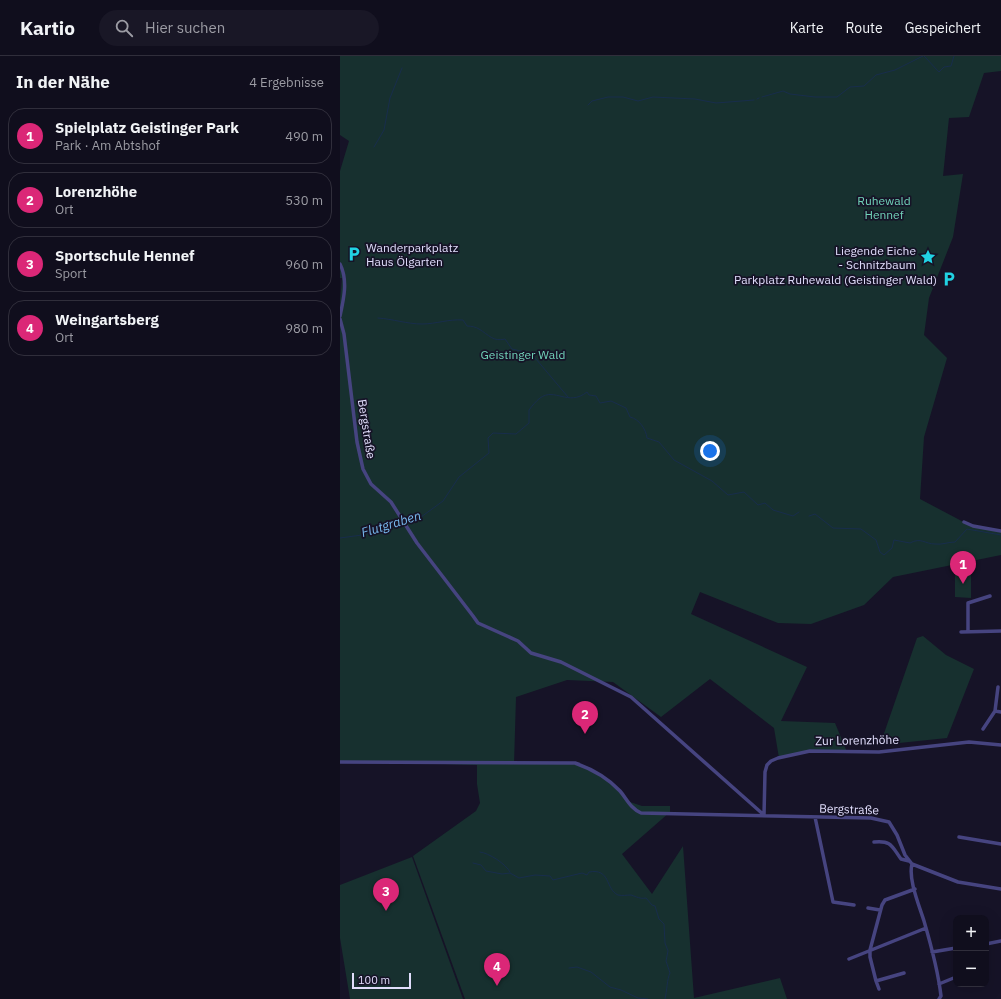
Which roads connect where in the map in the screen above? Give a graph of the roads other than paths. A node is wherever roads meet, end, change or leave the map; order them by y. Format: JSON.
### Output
{"nodes":[{"id":1,"x":340,"y":264,"type":"edge"},
{"id":2,"x":340,"y":317,"type":"edge"},
{"id":3,"x":964,"y":522,"type":"dead end"},
{"id":4,"x":1001,"y":531,"type":"edge"},
{"id":5,"x":990,"y":596,"type":"dead end"},
{"id":6,"x":1001,"y":631,"type":"edge"},
{"id":7,"x":961,"y":632,"type":"dead end"},
{"id":8,"x":968,"y":632,"type":"junction"},
{"id":9,"x":998,"y":687,"type":"dead end"},
{"id":10,"x":995,"y":711,"type":"junction"},
{"id":11,"x":1001,"y":712,"type":"edge"},
{"id":12,"x":984,"y":729,"type":"dead end"},
{"id":13,"x":1001,"y":745,"type":"edge"},
{"id":14,"x":340,"y":762,"type":"edge"},
{"id":15,"x":764,"y":815,"type":"junction"},
{"id":16,"x":815,"y":818,"type":"junction"},
{"id":17,"x":959,"y":837,"type":"dead end"},
{"id":18,"x":874,"y":842,"type":"dead end"},
{"id":19,"x":1001,"y":844,"type":"edge"},
{"id":20,"x":910,"y":863,"type":"junction"},
{"id":21,"x":1001,"y":884,"type":"edge"},
{"id":22,"x":914,"y":889,"type":"junction"},
{"id":23,"x":1001,"y":889,"type":"edge"},
{"id":24,"x":854,"y":905,"type":"dead end"},
{"id":25,"x":868,"y":908,"type":"dead end"},
{"id":26,"x":880,"y":910,"type":"junction"},
{"id":27,"x":926,"y":928,"type":"junction"},
{"id":28,"x":1001,"y":941,"type":"edge"},
{"id":29,"x":989,"y":943,"type":"edge"},
{"id":30,"x":953,"y":948,"type":"edge"},
{"id":31,"x":870,"y":950,"type":"junction"},
{"id":32,"x":932,"y":952,"type":"junction"},
{"id":33,"x":849,"y":959,"type":"dead end"},
{"id":34,"x":904,"y":973,"type":"dead end"},
{"id":35,"x":953,"y":978,"type":"edge"},
{"id":36,"x":876,"y":981,"type":"junction"},
{"id":37,"x":939,"y":984,"type":"junction"},
{"id":38,"x":879,"y":989,"type":"dead end"},
{"id":39,"x":939,"y":999,"type":"edge"}],
"edges":[{"from":1,"to":2,"type":"street"},
{"from":2,"to":15,"type":"street","name":"Bergstraße"},
{"from":3,"to":4,"type":"street"},
{"from":5,"to":8,"type":"street"},
{"from":6,"to":8,"type":"street"},
{"from":7,"to":8,"type":"street"},
{"from":9,"to":10,"type":"street"},
{"from":10,"to":11,"type":"street"},
{"from":10,"to":12,"type":"street"},
{"from":13,"to":15,"type":"street","name":"Zur Lorenzhöhe"},
{"from":14,"to":15,"type":"street","name":"Bergstraße"},
{"from":15,"to":16,"type":"street","name":"Bergstraße"},
{"from":16,"to":20,"type":"street","name":"Bergstraße"},
{"from":16,"to":24,"type":"street"},
{"from":17,"to":19,"type":"street"},
{"from":18,"to":20,"type":"street"},
{"from":20,"to":22,"type":"street"},
{"from":20,"to":23,"type":"street"},
{"from":21,"to":23,"type":"street"},
{"from":22,"to":26,"type":"street"},
{"from":22,"to":27,"type":"street"},
{"from":25,"to":26,"type":"street"},
{"from":26,"to":31,"type":"street"},
{"from":27,"to":31,"type":"street"},
{"from":27,"to":32,"type":"street"},
{"from":28,"to":29,"type":"street"},
{"from":30,"to":32,"type":"street"},
{"from":31,"to":33,"type":"street"},
{"from":31,"to":36,"type":"street"},
{"from":32,"to":37,"type":"street"},
{"from":34,"to":36,"type":"street"},
{"from":35,"to":37,"type":"street"},
{"from":36,"to":38,"type":"street"},
{"from":37,"to":39,"type":"street"}]}
